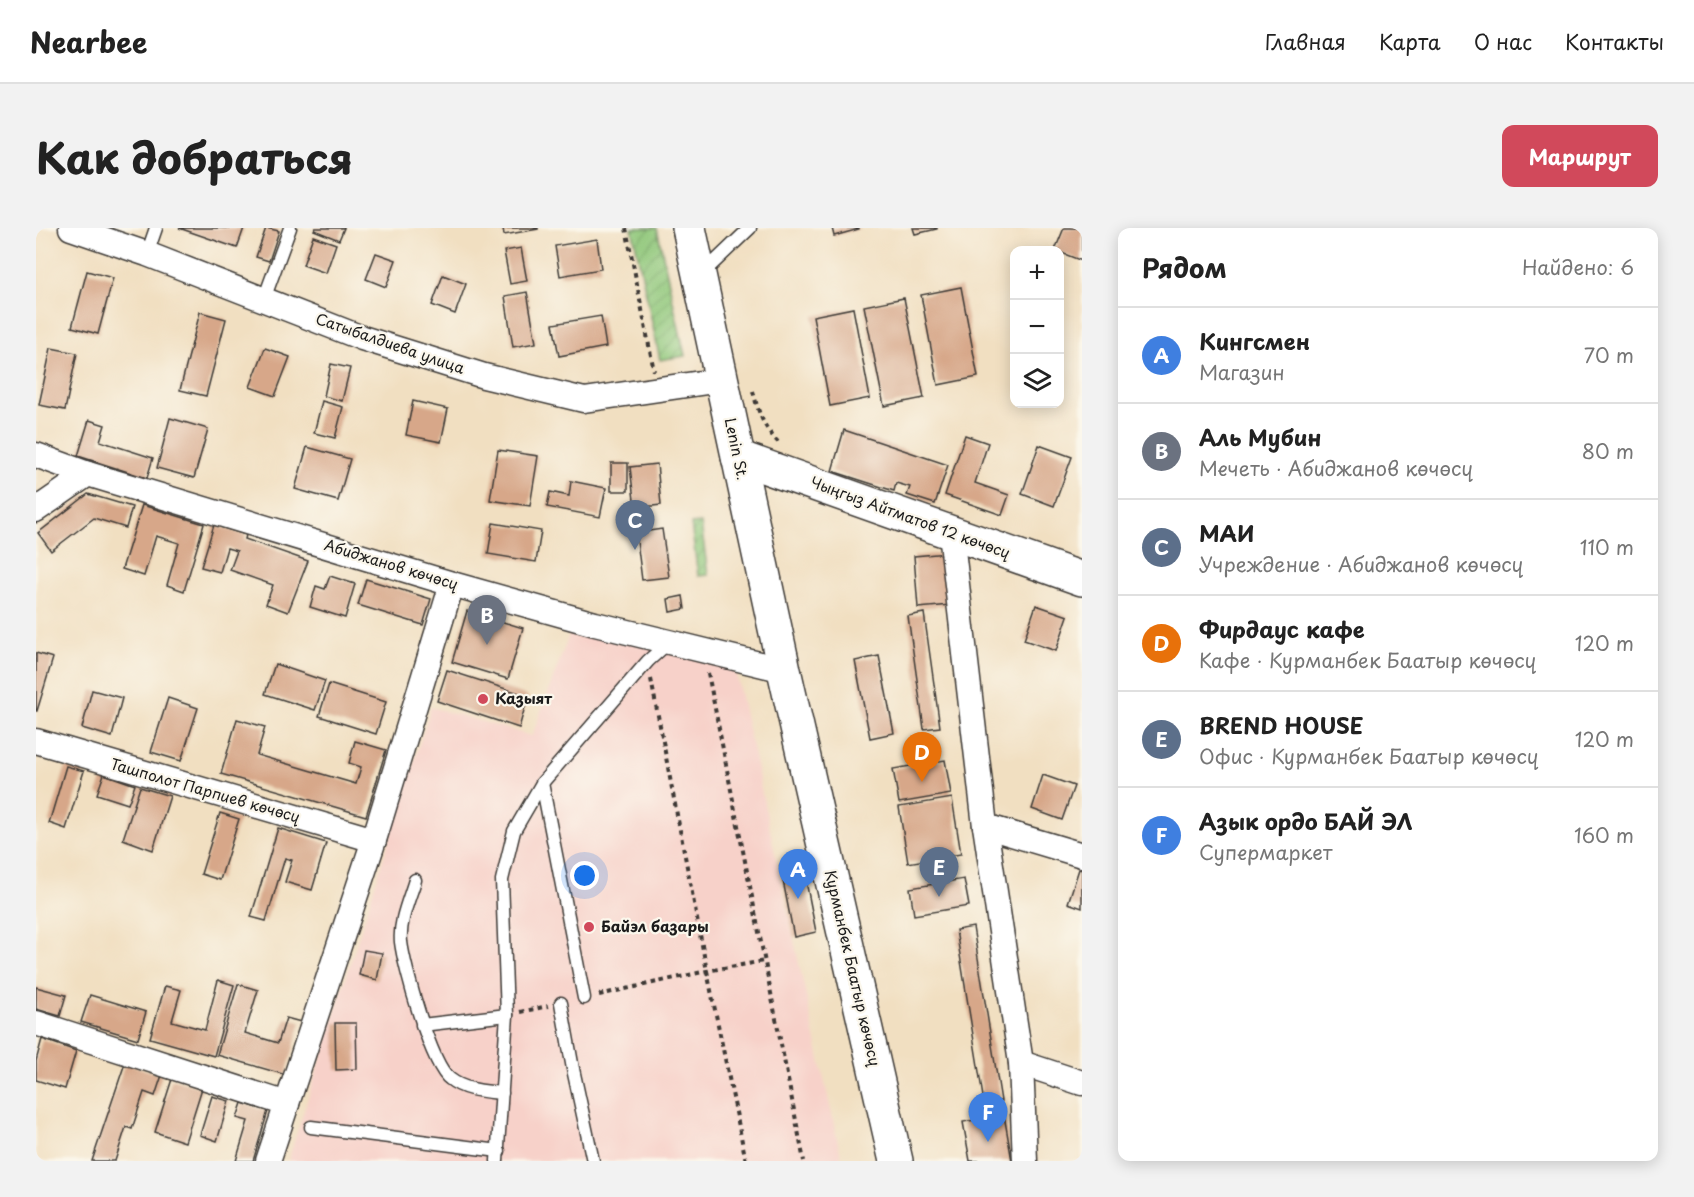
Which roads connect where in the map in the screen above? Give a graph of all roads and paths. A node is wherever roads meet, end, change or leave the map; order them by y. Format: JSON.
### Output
{"nodes":[{"id":1,"x":71,"y":228,"type":"edge"},
{"id":2,"x":156,"y":228,"type":"edge"},
{"id":3,"x":290,"y":228,"type":"edge"},
{"id":4,"x":626,"y":228,"type":"edge"},
{"id":5,"x":688,"y":228,"type":"edge"},
{"id":6,"x":750,"y":228,"type":"edge"},
{"id":7,"x":147,"y":254,"type":"junction"},
{"id":8,"x":699,"y":277,"type":"junction"},
{"id":9,"x":264,"y":299,"type":"junction"},
{"id":10,"x":736,"y":382,"type":"junction"},
{"id":11,"x":658,"y":389,"type":"junction"},
{"id":12,"x":786,"y":449,"type":"dead end"},
{"id":13,"x":36,"y":456,"type":"edge"},
{"id":14,"x":738,"y":457,"type":"junction"},
{"id":15,"x":88,"y":474,"type":"junction"},
{"id":16,"x":36,"y":510,"type":"edge"},
{"id":17,"x":951,"y":533,"type":"junction"},
{"id":18,"x":1082,"y":579,"type":"edge"},
{"id":19,"x":452,"y":584,"type":"junction"},
{"id":20,"x":669,"y":642,"type":"junction"},
{"id":21,"x":648,"y":661,"type":"junction"},
{"id":22,"x":708,"y":670,"type":"dead end"},
{"id":23,"x":784,"y":670,"type":"junction"},
{"id":24,"x":36,"y":741,"type":"edge"},
{"id":25,"x":542,"y":783,"type":"junction"},
{"id":26,"x":985,"y":826,"type":"junction"},
{"id":27,"x":374,"y":840,"type":"junction"},
{"id":28,"x":1082,"y":855,"type":"edge"},
{"id":29,"x":415,"y":880,"type":"dead end"},
{"id":30,"x":764,"y":961,"type":"junction"},
{"id":31,"x":707,"y":970,"type":"junction"},
{"id":32,"x":584,"y":998,"type":"joint"},
{"id":33,"x":561,"y":1003,"type":"joint"},
{"id":34,"x":507,"y":1015,"type":"junction"},
{"id":35,"x":36,"y":1023,"type":"edge"},
{"id":36,"x":422,"y":1026,"type":"junction"},
{"id":37,"x":1021,"y":1063,"type":"junction"},
{"id":38,"x":1082,"y":1083,"type":"edge"},
{"id":39,"x":502,"y":1093,"type":"junction"},
{"id":40,"x":287,"y":1104,"type":"junction"},
{"id":41,"x":311,"y":1126,"type":"dead end"},
{"id":42,"x":498,"y":1156,"type":"edge"},
{"id":43,"x":268,"y":1161,"type":"edge"},
{"id":44,"x":593,"y":1161,"type":"edge"},
{"id":45,"x":746,"y":1161,"type":"edge"},
{"id":46,"x":804,"y":1161,"type":"edge"},
{"id":47,"x":896,"y":1161,"type":"edge"},
{"id":48,"x":1025,"y":1161,"type":"edge"}],
"edges":[{"from":1,"to":7,"type":"street","name":"Сатыбалдиева улица"},
{"from":2,"to":7,"type":"lane"},
{"from":3,"to":9,"type":"lane"},
{"from":4,"to":11,"type":"path"},
{"from":5,"to":8,"type":"main road","name":"Lenin St."},
{"from":6,"to":8,"type":"lane"},
{"from":7,"to":9,"type":"street","name":"Сатыбалдиева улица"},
{"from":8,"to":10,"type":"main road","name":"Lenin St."},
{"from":9,"to":11,"type":"street","name":"Сатыбалдиева улица"},
{"from":10,"to":11,"type":"street","name":"Сатыбалдиева улица"},
{"from":10,"to":12,"type":"path"},
{"from":10,"to":14,"type":"main road","name":"Lenin St."},
{"from":13,"to":15,"type":"street","name":"Абиджанов көчөсү"},
{"from":14,"to":17,"type":"main road","name":"Чыңгыз Айтматов 12 көчөсү"},
{"from":14,"to":23,"type":"main road","name":"Lenin St."},
{"from":15,"to":16,"type":"street"},
{"from":15,"to":19,"type":"street","name":"Абиджанов көчөсү"},
{"from":17,"to":18,"type":"main road","name":"Чыңгыз Айтматов 12 көчөсү"},
{"from":17,"to":26,"type":"street"},
{"from":19,"to":20,"type":"street","name":"Абиджанов көчөсү"},
{"from":19,"to":27,"type":"street"},
{"from":20,"to":21,"type":"lane"},
{"from":20,"to":23,"type":"street","name":"Абиджанов көчөсү"},
{"from":21,"to":25,"type":"lane"},
{"from":21,"to":31,"type":"path"},
{"from":22,"to":30,"type":"path"},
{"from":23,"to":47,"type":"main road","name":"Курманбек Баатыр көчөсү"},
{"from":24,"to":27,"type":"street","name":"Ташполот Парпиев көчөсү"},
{"from":25,"to":32,"type":"lane"},
{"from":25,"to":34,"type":"lane"},
{"from":26,"to":28,"type":"street"},
{"from":26,"to":37,"type":"street"},
{"from":27,"to":40,"type":"street"},
{"from":29,"to":36,"type":"lane"},
{"from":30,"to":31,"type":"path"},
{"from":30,"to":46,"type":"path"},
{"from":31,"to":32,"type":"path"},
{"from":31,"to":45,"type":"path"},
{"from":33,"to":34,"type":"path"},
{"from":33,"to":44,"type":"lane"},
{"from":34,"to":36,"type":"lane"},
{"from":34,"to":39,"type":"lane"},
{"from":35,"to":40,"type":"street"},
{"from":36,"to":39,"type":"lane"},
{"from":37,"to":38,"type":"street"},
{"from":37,"to":48,"type":"street"},
{"from":39,"to":42,"type":"lane"},
{"from":40,"to":43,"type":"street"},
{"from":41,"to":42,"type":"lane"}]}
